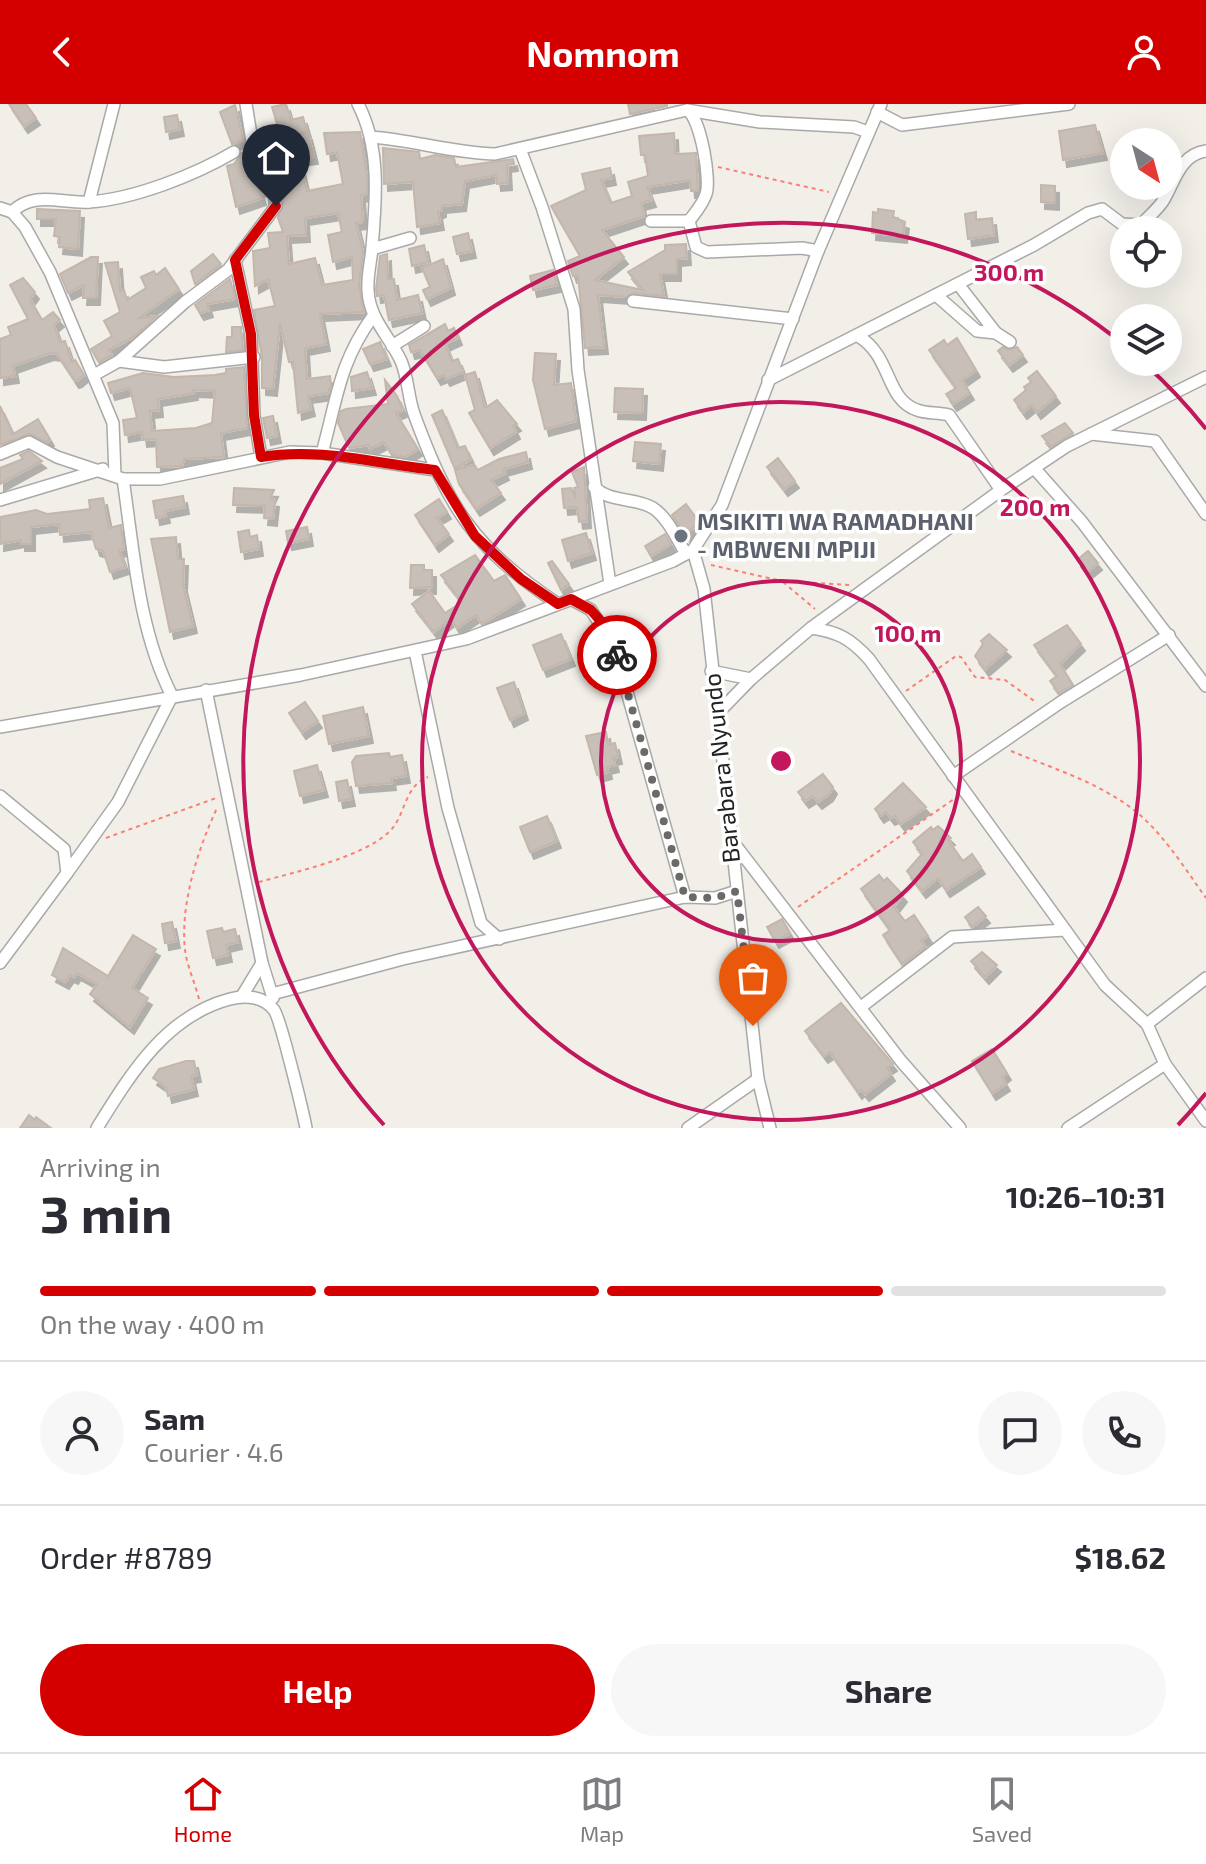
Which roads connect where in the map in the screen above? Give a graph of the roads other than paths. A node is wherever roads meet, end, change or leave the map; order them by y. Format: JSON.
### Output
{"nodes":[{"id":1,"x":114,"y":104,"type":"edge"},
{"id":2,"x":246,"y":104,"type":"edge"},
{"id":3,"x":358,"y":104,"type":"edge"},
{"id":4,"x":730,"y":104,"type":"edge"},
{"id":5,"x":1069,"y":104,"type":"edge"},
{"id":6,"x":879,"y":108,"type":"edge"},
{"id":7,"x":687,"y":110,"type":"junction"},
{"id":8,"x":727,"y":117,"type":"junction"},
{"id":9,"x":868,"y":132,"type":"junction"},
{"id":10,"x":371,"y":137,"type":"junction"},
{"id":11,"x":253,"y":147,"type":"dead end"},
{"id":12,"x":520,"y":149,"type":"junction"},
{"id":13,"x":1206,"y":151,"type":"edge"},
{"id":14,"x":234,"y":152,"type":"dead end"},
{"id":15,"x":89,"y":202,"type":"junction"},
{"id":16,"x":276,"y":206,"type":"dead end"},
{"id":17,"x":6,"y":210,"type":"edge"},
{"id":18,"x":651,"y":221,"type":"dead end"},
{"id":19,"x":689,"y":221,"type":"junction"},
{"id":20,"x":410,"y":238,"type":"dead end"},
{"id":21,"x":372,"y":249,"type":"junction"},
{"id":22,"x":818,"y":251,"type":"junction"},
{"id":23,"x":235,"y":260,"type":"junction"},
{"id":24,"x":958,"y":284,"type":"junction"},
{"id":25,"x":936,"y":295,"type":"junction"},
{"id":26,"x":633,"y":301,"type":"dead end"},
{"id":27,"x":373,"y":316,"type":"junction"},
{"id":28,"x":793,"y":319,"type":"junction"},
{"id":29,"x":424,"y":326,"type":"dead end"},
{"id":30,"x":996,"y":333,"type":"junction"},
{"id":31,"x":858,"y":336,"type":"junction"},
{"id":32,"x":1010,"y":342,"type":"dead end"},
{"id":33,"x":392,"y":346,"type":"junction"},
{"id":34,"x":254,"y":357,"type":"junction"},
{"id":35,"x":119,"y":361,"type":"junction"},
{"id":36,"x":94,"y":375,"type":"junction"},
{"id":37,"x":1206,"y":377,"type":"edge"},
{"id":38,"x":768,"y":380,"type":"junction"},
{"id":39,"x":1091,"y":434,"type":"junction"},
{"id":40,"x":322,"y":453,"type":"junction"},
{"id":41,"x":0,"y":454,"type":"edge"},
{"id":42,"x":261,"y":457,"type":"junction"},
{"id":43,"x":103,"y":469,"type":"junction"},
{"id":44,"x":1035,"y":469,"type":"junction"},
{"id":45,"x":435,"y":470,"type":"junction"},
{"id":46,"x":119,"y":477,"type":"junction"},
{"id":47,"x":594,"y":487,"type":"junction"},
{"id":48,"x":1001,"y":490,"type":"junction"},
{"id":49,"x":0,"y":500,"type":"edge"},
{"id":50,"x":1206,"y":514,"type":"edge"},
{"id":51,"x":692,"y":555,"type":"junction"},
{"id":52,"x":610,"y":584,"type":"junction"},
{"id":53,"x":571,"y":599,"type":"junction"},
{"id":54,"x":558,"y":604,"type":"junction"},
{"id":55,"x":811,"y":628,"type":"junction"},
{"id":56,"x":1169,"y":635,"type":"junction"},
{"id":57,"x":415,"y":651,"type":"junction"},
{"id":58,"x":711,"y":671,"type":"junction"},
{"id":59,"x":751,"y":679,"type":"junction"},
{"id":60,"x":1206,"y":686,"type":"edge"},
{"id":61,"x":206,"y":690,"type":"junction"},
{"id":62,"x":172,"y":696,"type":"junction"},
{"id":63,"x":718,"y":713,"type":"junction"},
{"id":64,"x":0,"y":727,"type":"edge"},
{"id":65,"x":953,"y":776,"type":"junction"},
{"id":66,"x":0,"y":796,"type":"edge"},
{"id":67,"x":733,"y":842,"type":"junction"},
{"id":68,"x":84,"y":848,"type":"junction"},
{"id":69,"x":64,"y":849,"type":"junction"},
{"id":70,"x":67,"y":873,"type":"junction"},
{"id":71,"x":737,"y":891,"type":"junction"},
{"id":72,"x":685,"y":897,"type":"junction"},
{"id":73,"x":481,"y":923,"type":"junction"},
{"id":74,"x":1065,"y":930,"type":"junction"},
{"id":75,"x":499,"y":939,"type":"junction"},
{"id":76,"x":475,"y":944,"type":"junction"},
{"id":77,"x":0,"y":963,"type":"edge"},
{"id":78,"x":262,"y":963,"type":"junction"},
{"id":79,"x":1206,"y":978,"type":"edge"},
{"id":80,"x":272,"y":994,"type":"junction"},
{"id":81,"x":242,"y":996,"type":"junction"},
{"id":82,"x":861,"y":1007,"type":"junction"},
{"id":83,"x":278,"y":1014,"type":"junction"},
{"id":84,"x":1147,"y":1024,"type":"junction"},
{"id":85,"x":1165,"y":1064,"type":"junction"},
{"id":86,"x":758,"y":1079,"type":"junction"},
{"id":87,"x":1206,"y":1121,"type":"edge"},
{"id":88,"x":97,"y":1128,"type":"edge"},
{"id":89,"x":306,"y":1128,"type":"edge"},
{"id":90,"x":688,"y":1128,"type":"edge"},
{"id":91,"x":770,"y":1128,"type":"edge"},
{"id":92,"x":960,"y":1128,"type":"edge"},
{"id":93,"x":1068,"y":1128,"type":"edge"}],
"edges":[{"from":1,"to":15,"type":"street"},
{"from":2,"to":11,"type":"street"},
{"from":3,"to":10,"type":"street"},
{"from":4,"to":8,"type":"street"},
{"from":5,"to":6,"type":"street"},
{"from":6,"to":9,"type":"street"},
{"from":7,"to":8,"type":"street"},
{"from":7,"to":12,"type":"street"},
{"from":7,"to":19,"type":"street"},
{"from":8,"to":9,"type":"street"},
{"from":9,"to":22,"type":"street"},
{"from":10,"to":12,"type":"street"},
{"from":10,"to":21,"type":"street"},
{"from":12,"to":47,"type":"street"},
{"from":13,"to":24,"type":"street"},
{"from":14,"to":15,"type":"street"},
{"from":15,"to":17,"type":"street"},
{"from":16,"to":23,"type":"street"},
{"from":17,"to":36,"type":"street"},
{"from":18,"to":19,"type":"street"},
{"from":19,"to":22,"type":"street"},
{"from":20,"to":21,"type":"street"},
{"from":21,"to":27,"type":"street"},
{"from":22,"to":28,"type":"street"},
{"from":23,"to":34,"type":"street"},
{"from":23,"to":35,"type":"street"},
{"from":24,"to":25,"type":"street"},
{"from":24,"to":30,"type":"street"},
{"from":25,"to":30,"type":"street"},
{"from":25,"to":31,"type":"street"},
{"from":26,"to":28,"type":"street"},
{"from":27,"to":33,"type":"street"},
{"from":27,"to":40,"type":"street"},
{"from":28,"to":38,"type":"street"},
{"from":29,"to":33,"type":"street"},
{"from":30,"to":32,"type":"street"},
{"from":31,"to":38,"type":"street"},
{"from":31,"to":48,"type":"street"},
{"from":33,"to":45,"type":"street"},
{"from":34,"to":35,"type":"street"},
{"from":34,"to":42,"type":"street"},
{"from":35,"to":36,"type":"street"},
{"from":36,"to":46,"type":"street"},
{"from":37,"to":39,"type":"street"},
{"from":38,"to":51,"type":"street"},
{"from":39,"to":44,"type":"street"},
{"from":39,"to":50,"type":"street"},
{"from":40,"to":42,"type":"street"},
{"from":40,"to":45,"type":"street"},
{"from":41,"to":43,"type":"street"},
{"from":42,"to":46,"type":"street"},
{"from":43,"to":46,"type":"street"},
{"from":43,"to":49,"type":"street"},
{"from":44,"to":48,"type":"street"},
{"from":44,"to":56,"type":"street"},
{"from":45,"to":54,"type":"street"},
{"from":46,"to":62,"type":"street"},
{"from":47,"to":51,"type":"street"},
{"from":47,"to":52,"type":"street"},
{"from":48,"to":55,"type":"street"},
{"from":51,"to":52,"type":"street"},
{"from":51,"to":58,"type":"street","name":"Barabara Nyundo"},
{"from":52,"to":53,"type":"street"},
{"from":53,"to":54,"type":"street"},
{"from":53,"to":72,"type":"street"},
{"from":54,"to":57,"type":"street"},
{"from":55,"to":59,"type":"street"},
{"from":55,"to":65,"type":"street"},
{"from":56,"to":60,"type":"street"},
{"from":56,"to":65,"type":"street"},
{"from":57,"to":61,"type":"street"},
{"from":57,"to":73,"type":"street"},
{"from":58,"to":59,"type":"street"},
{"from":58,"to":63,"type":"street","name":"Barabara Nyundo"},
{"from":59,"to":63,"type":"street"},
{"from":61,"to":62,"type":"street"},
{"from":61,"to":78,"type":"street"},
{"from":62,"to":64,"type":"street"},
{"from":62,"to":68,"type":"street"},
{"from":63,"to":67,"type":"street","name":"Barabara Nyundo"},
{"from":65,"to":74,"type":"street"},
{"from":66,"to":69,"type":"street"},
{"from":67,"to":71,"type":"street","name":"Barabara Nyundo"},
{"from":67,"to":82,"type":"street"},
{"from":68,"to":69,"type":"street"},
{"from":68,"to":70,"type":"street"},
{"from":69,"to":70,"type":"street"},
{"from":70,"to":77,"type":"street"},
{"from":71,"to":72,"type":"street"},
{"from":71,"to":86,"type":"street","name":"Barabara Nyundo"},
{"from":72,"to":75,"type":"street"},
{"from":73,"to":75,"type":"street"},
{"from":73,"to":76,"type":"street"},
{"from":74,"to":82,"type":"street"},
{"from":74,"to":84,"type":"street"},
{"from":75,"to":76,"type":"street"},
{"from":76,"to":80,"type":"street"},
{"from":78,"to":80,"type":"street"},
{"from":78,"to":81,"type":"street"},
{"from":79,"to":84,"type":"street"},
{"from":80,"to":83,"type":"street"},
{"from":81,"to":83,"type":"street"},
{"from":81,"to":88,"type":"street"},
{"from":82,"to":92,"type":"street"},
{"from":83,"to":89,"type":"street"},
{"from":84,"to":85,"type":"street"},
{"from":85,"to":87,"type":"street"},
{"from":85,"to":93,"type":"street"},
{"from":86,"to":90,"type":"street"},
{"from":86,"to":91,"type":"street","name":"Barabara Nyundo"}]}
